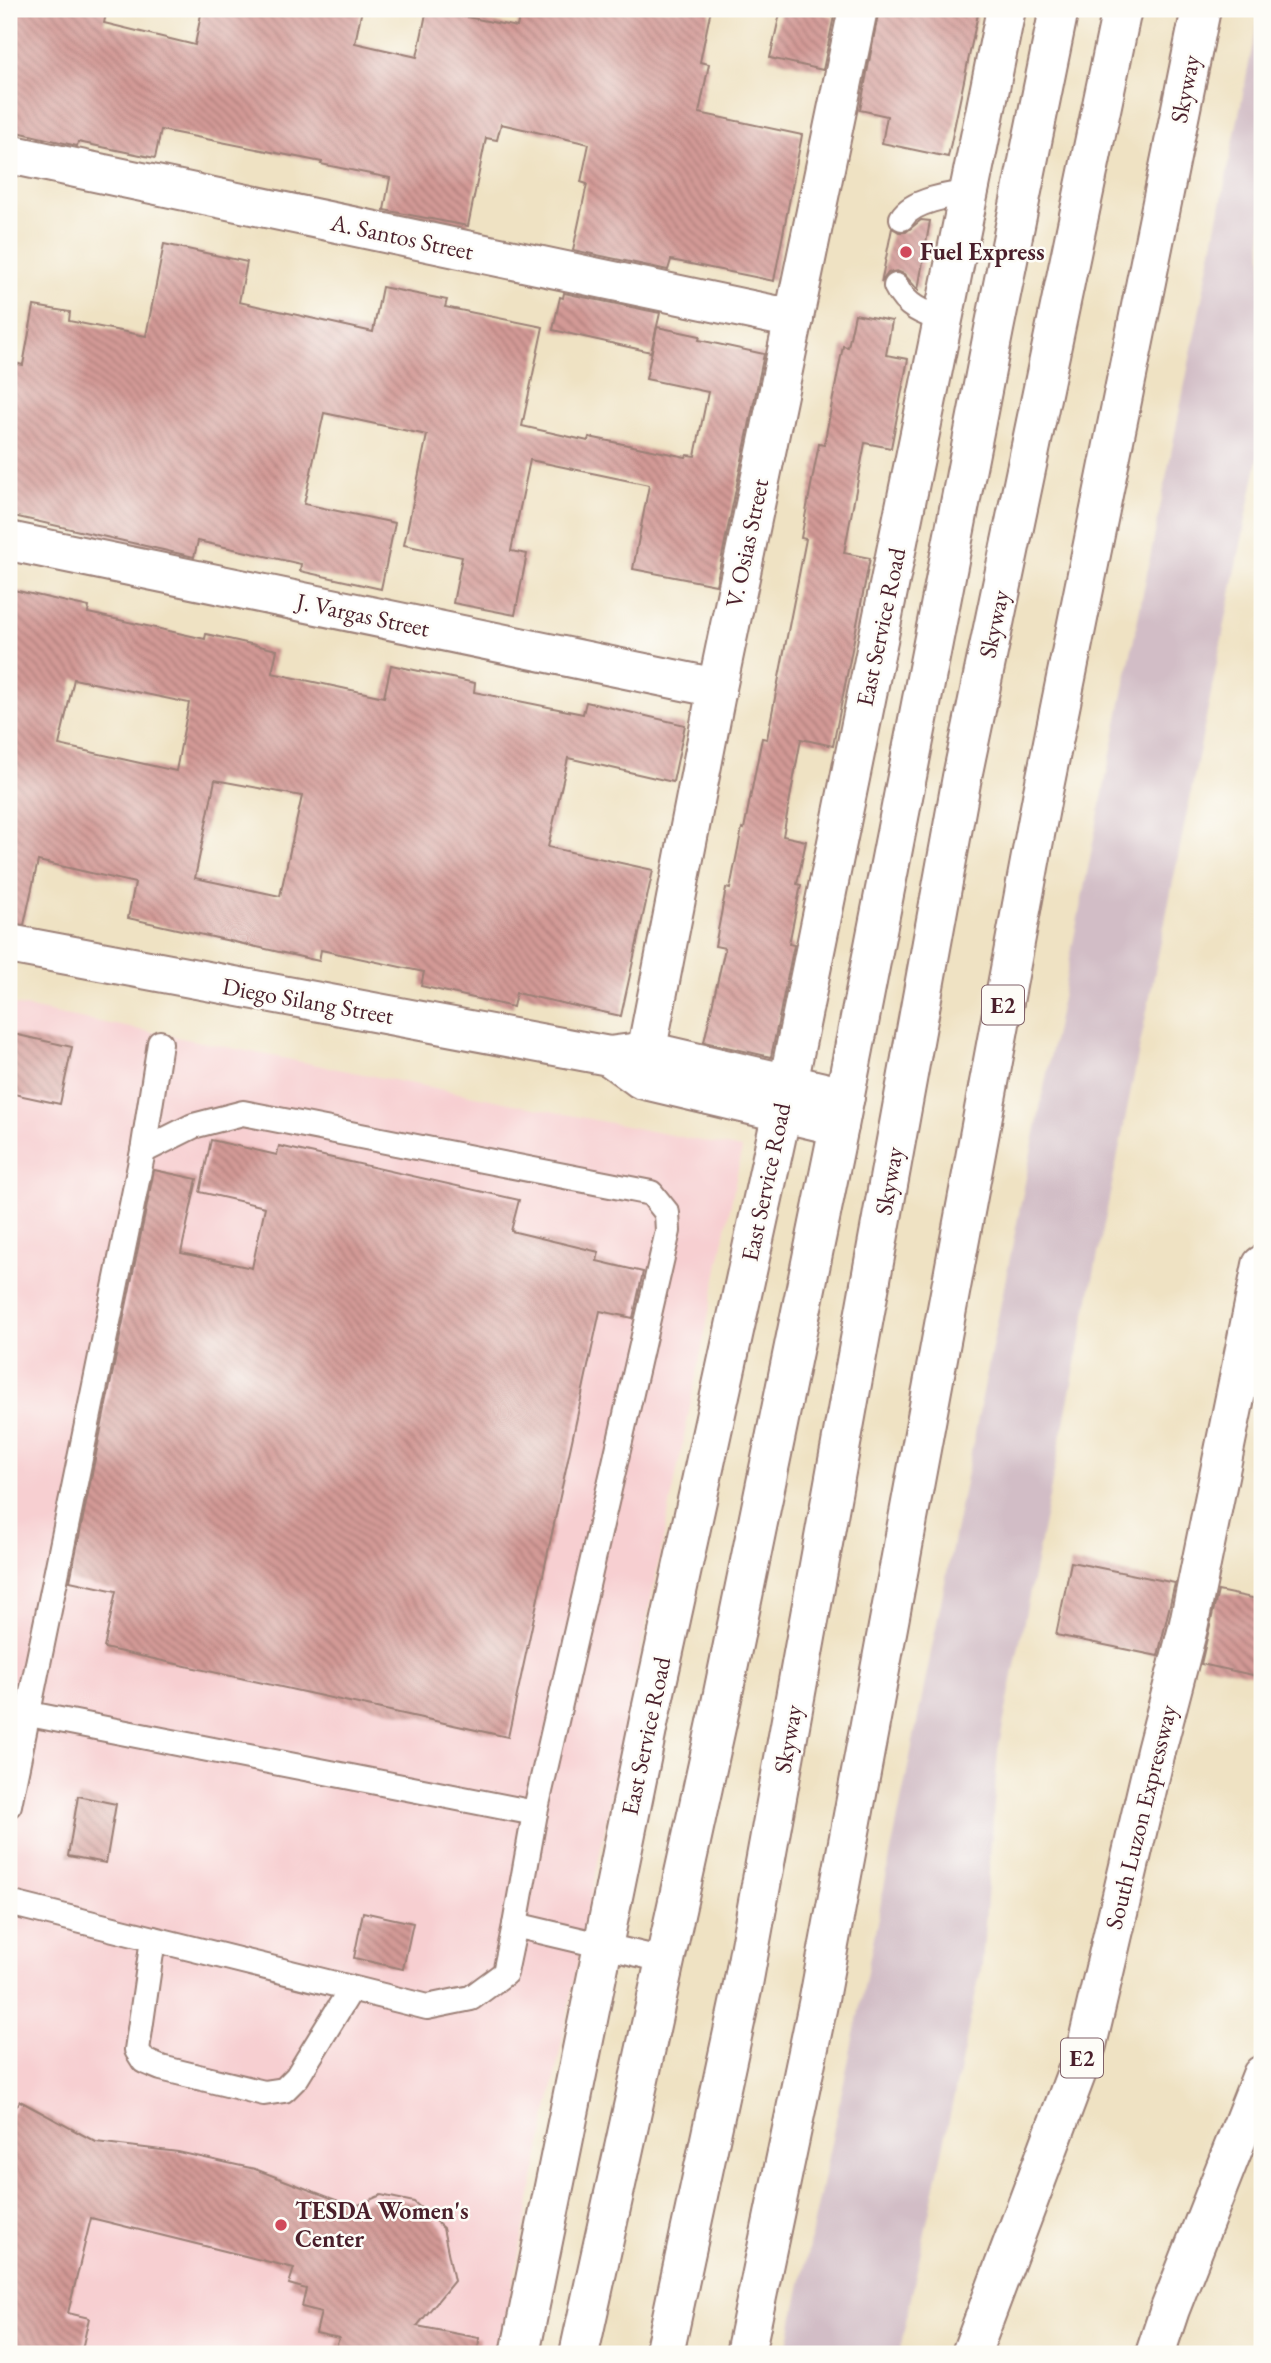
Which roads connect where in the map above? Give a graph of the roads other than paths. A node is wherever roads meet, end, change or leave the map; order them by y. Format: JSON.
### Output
{"nodes":[{"id":1,"x":858,"y":9,"type":"edge"},
{"id":2,"x":1006,"y":9,"type":"edge"},
{"id":3,"x":1059,"y":9,"type":"edge"},
{"id":4,"x":1122,"y":9,"type":"edge"},
{"id":5,"x":1201,"y":9,"type":"edge"},
{"id":6,"x":9,"y":154,"type":"edge"},
{"id":7,"x":969,"y":194,"type":"junction"},
{"id":8,"x":902,"y":218,"type":"dead end"},
{"id":9,"x":896,"y":286,"type":"dead end"},
{"id":10,"x":794,"y":320,"type":"junction"},
{"id":11,"x":944,"y":320,"type":"junction"},
{"id":12,"x":994,"y":330,"type":"junction"},
{"id":13,"x":9,"y":541,"type":"edge"},
{"id":14,"x":717,"y":688,"type":"junction"},
{"id":15,"x":9,"y":944,"type":"edge"},
{"id":16,"x":160,"y":1043,"type":"dead end"},
{"id":17,"x":644,"y":1065,"type":"junction"},
{"id":18,"x":784,"y":1099,"type":"junction"},
{"id":19,"x":842,"y":1112,"type":"junction"},
{"id":20,"x":143,"y":1152,"type":"junction"},
{"id":21,"x":1262,"y":1265,"type":"edge"},
{"id":22,"x":18,"y":1713,"type":"edge"},
{"id":23,"x":9,"y":1805,"type":"edge"},
{"id":24,"x":535,"y":1813,"type":"junction"},
{"id":25,"x":9,"y":1903,"type":"edge"},
{"id":26,"x":515,"y":1926,"type":"junction"},
{"id":27,"x":153,"y":1939,"type":"junction"},
{"id":28,"x":602,"y":1946,"type":"junction"},
{"id":29,"x":664,"y":1960,"type":"junction"},
{"id":30,"x":351,"y":1989,"type":"junction"},
{"id":31,"x":1262,"y":2075,"type":"edge"},
{"id":32,"x":520,"y":2354,"type":"edge"},
{"id":33,"x":579,"y":2354,"type":"edge"},
{"id":34,"x":664,"y":2354,"type":"edge"},
{"id":35,"x":745,"y":2354,"type":"edge"},
{"id":36,"x":971,"y":2354,"type":"edge"},
{"id":37,"x":1156,"y":2354,"type":"edge"}],
"edges":[{"from":1,"to":10,"type":"main road","name":"V. Osias Street"},
{"from":2,"to":7,"type":"main road","name":"East Service Road"},
{"from":3,"to":12,"type":"main road"},
{"from":4,"to":34,"type":"main road","name":"Skyway"},
{"from":5,"to":35,"type":"main road","name":"Skyway","number":"E2"},
{"from":6,"to":10,"type":"main road","name":"A. Santos Street"},
{"from":7,"to":8,"type":"lane"},
{"from":7,"to":11,"type":"main road","name":"East Service Road"},
{"from":9,"to":11,"type":"lane"},
{"from":10,"to":14,"type":"main road","name":"V. Osias Street"},
{"from":11,"to":12,"type":"main road"},
{"from":11,"to":18,"type":"main road","name":"East Service Road"},
{"from":12,"to":19,"type":"main road"},
{"from":13,"to":14,"type":"main road","name":"J. Vargas Street"},
{"from":14,"to":17,"type":"main road","name":"V. Osias Street"},
{"from":15,"to":17,"type":"main road","name":"Diego Silang Street"},
{"from":16,"to":20,"type":"lane"},
{"from":17,"to":18,"type":"main road","name":"Diego Silang Street"},
{"from":18,"to":19,"type":"main road","name":"Diego Silang Street"},
{"from":18,"to":28,"type":"main road","name":"East Service Road"},
{"from":19,"to":29,"type":"main road"},
{"from":20,"to":22,"type":"lane"},
{"from":20,"to":24,"type":"lane"},
{"from":21,"to":36,"type":"main road","name":"South Luzon Expressway","number":"E2"},
{"from":22,"to":23,"type":"lane"},
{"from":22,"to":24,"type":"lane"},
{"from":24,"to":26,"type":"lane"},
{"from":25,"to":27,"type":"lane"},
{"from":26,"to":28,"type":"lane"},
{"from":26,"to":30,"type":"lane"},
{"from":27,"to":30,"type":"lane"},
{"from":27,"to":30,"type":"lane"},
{"from":28,"to":29,"type":"lane"},
{"from":28,"to":32,"type":"main road","name":"East Service Road"},
{"from":29,"to":33,"type":"main road"},
{"from":31,"to":37,"type":"main road"}]}
